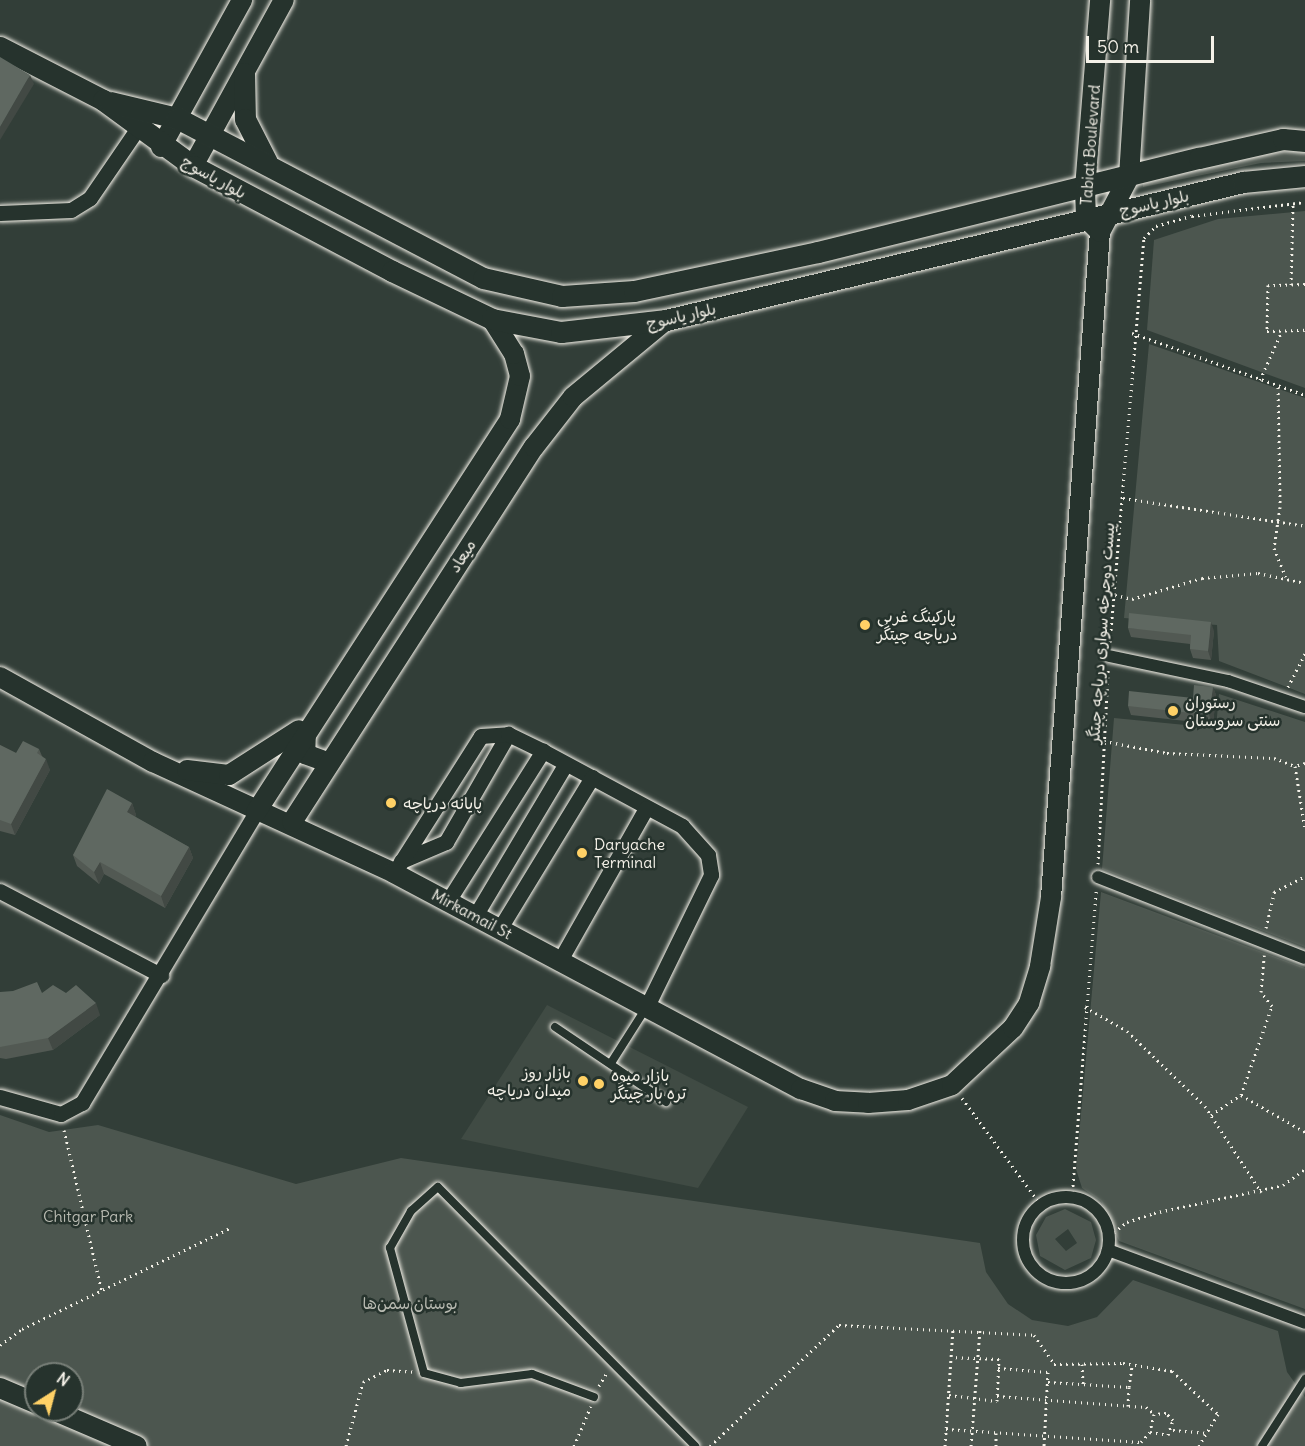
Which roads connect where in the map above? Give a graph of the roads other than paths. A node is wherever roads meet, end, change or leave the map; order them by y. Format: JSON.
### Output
{"nodes":[{"id":1,"x":242,"y":0,"type":"edge"},
{"id":2,"x":284,"y":0,"type":"edge"},
{"id":3,"x":1100,"y":0,"type":"edge"},
{"id":4,"x":1140,"y":0,"type":"edge"},
{"id":5,"x":0,"y":47,"type":"edge"},
{"id":6,"x":244,"y":73,"type":"junction"},
{"id":7,"x":177,"y":117,"type":"junction"},
{"id":8,"x":143,"y":120,"type":"junction"},
{"id":9,"x":212,"y":135,"type":"junction"},
{"id":10,"x":1305,"y":141,"type":"edge"},
{"id":11,"x":161,"y":147,"type":"junction"},
{"id":12,"x":267,"y":163,"type":"junction"},
{"id":13,"x":193,"y":165,"type":"junction"},
{"id":14,"x":1305,"y":176,"type":"edge"},
{"id":15,"x":1129,"y":177,"type":"junction"},
{"id":16,"x":1085,"y":188,"type":"junction"},
{"id":17,"x":1112,"y":212,"type":"junction"},
{"id":18,"x":0,"y":213,"type":"edge"},
{"id":19,"x":1093,"y":225,"type":"junction"},
{"id":20,"x":492,"y":319,"type":"junction"},
{"id":21,"x":666,"y":320,"type":"junction"},
{"id":22,"x":1109,"y":657,"type":"road end"},
{"id":23,"x":0,"y":677,"type":"edge"},
{"id":24,"x":1305,"y":707,"type":"edge"},
{"id":25,"x":309,"y":723,"type":"junction"},
{"id":26,"x":508,"y":734,"type":"junction"},
{"id":27,"x":543,"y":751,"type":"junction"},
{"id":28,"x":153,"y":762,"type":"junction"},
{"id":29,"x":327,"y":762,"type":"junction"},
{"id":30,"x":565,"y":765,"type":"junction"},
{"id":31,"x":592,"y":777,"type":"junction"},
{"id":32,"x":646,"y":808,"type":"junction"},
{"id":33,"x":256,"y":812,"type":"junction"},
{"id":34,"x":292,"y":822,"type":"junction"},
{"id":35,"x":398,"y":867,"type":"junction"},
{"id":36,"x":1098,"y":877,"type":"road end"},
{"id":37,"x":0,"y":891,"type":"edge"},
{"id":38,"x":448,"y":901,"type":"junction"},
{"id":39,"x":475,"y":916,"type":"junction"},
{"id":40,"x":500,"y":928,"type":"junction"},
{"id":41,"x":1305,"y":958,"type":"edge"},
{"id":42,"x":559,"y":962,"type":"junction"},
{"id":43,"x":162,"y":975,"type":"junction"},
{"id":44,"x":646,"y":1008,"type":"junction"},
{"id":45,"x":555,"y":1027,"type":"dead end"},
{"id":46,"x":611,"y":1063,"type":"junction"},
{"id":47,"x":952,"y":1085,"type":"joint"},
{"id":48,"x":0,"y":1097,"type":"edge"},
{"id":49,"x":666,"y":1102,"type":"dead end"},
{"id":50,"x":1108,"y":1250,"type":"junction"},
{"id":51,"x":1305,"y":1323,"type":"edge"},
{"id":52,"x":1305,"y":1379,"type":"edge"},
{"id":53,"x":0,"y":1388,"type":"edge"},
{"id":54,"x":594,"y":1396,"type":"dead end"},
{"id":55,"x":24,"y":1398,"type":"edge"},
{"id":56,"x":82,"y":1422,"type":"edge"},
{"id":57,"x":137,"y":1446,"type":"edge"},
{"id":58,"x":695,"y":1446,"type":"edge"},
{"id":59,"x":1262,"y":1446,"type":"edge"}],
"edges":[{"from":1,"to":7,"type":"street"},
{"from":2,"to":6,"type":"street"},
{"from":3,"to":16,"type":"street","name":"Tabiat Boulevard"},
{"from":4,"to":15,"type":"street","name":"Tabiat Boulevard"},
{"from":5,"to":8,"type":"main road","name":"بلوار یاسوج"},
{"from":6,"to":9,"type":"street"},
{"from":6,"to":12,"type":"main road"},
{"from":7,"to":8,"type":"main road","name":"بلوار یاسوج"},
{"from":7,"to":9,"type":"main road","name":"بلوار یاسوج"},
{"from":7,"to":11,"type":"street"},
{"from":8,"to":11,"type":"main road","name":"بلوار یاسوج"},
{"from":8,"to":18,"type":"street"},
{"from":9,"to":12,"type":"main road","name":"بلوار یاسوج"},
{"from":9,"to":13,"type":"street"},
{"from":10,"to":15,"type":"main road","name":"بلوار یاسوج"},
{"from":11,"to":13,"type":"main road","name":"بلوار یاسوج"},
{"from":12,"to":16,"type":"main road","name":"بلوار یاسوج"},
{"from":13,"to":20,"type":"main road","name":"بلوار یاسوج"},
{"from":14,"to":17,"type":"main road","name":"بلوار یاسوج"},
{"from":15,"to":16,"type":"main road","name":"بلوار یاسوج"},
{"from":15,"to":17,"type":"street","name":"Tabiat Boulevard"},
{"from":16,"to":19,"type":"street","name":"Tabiat Boulevard"},
{"from":17,"to":19,"type":"main road","name":"بلوار یاسوج"},
{"from":19,"to":21,"type":"main road","name":"بلوار یاسوج"},
{"from":19,"to":47,"type":"street","name":"Tabiat Boulevard"},
{"from":20,"to":21,"type":"main road","name":"بلوار یاسوج"},
{"from":20,"to":25,"type":"street","name":"میعاد"},
{"from":21,"to":29,"type":"street","name":"میعاد"},
{"from":22,"to":24,"type":"street"},
{"from":23,"to":28,"type":"street","name":"Mirkamail St"},
{"from":25,"to":28,"type":"street"},
{"from":25,"to":29,"type":"street"},
{"from":25,"to":33,"type":"street","name":"میعاد"},
{"from":26,"to":27,"type":"street"},
{"from":26,"to":35,"type":"street"},
{"from":26,"to":35,"type":"street"},
{"from":27,"to":30,"type":"street"},
{"from":27,"to":38,"type":"street"},
{"from":28,"to":33,"type":"street","name":"Mirkamail St"},
{"from":29,"to":34,"type":"street","name":"میعاد"},
{"from":30,"to":31,"type":"street"},
{"from":30,"to":39,"type":"street"},
{"from":31,"to":32,"type":"street"},
{"from":31,"to":40,"type":"street"},
{"from":32,"to":42,"type":"street"},
{"from":32,"to":44,"type":"street"},
{"from":33,"to":34,"type":"street","name":"Mirkamail St"},
{"from":33,"to":43,"type":"street"},
{"from":34,"to":35,"type":"street","name":"Mirkamail St"},
{"from":35,"to":38,"type":"street","name":"Mirkamail St"},
{"from":36,"to":41,"type":"street"},
{"from":37,"to":43,"type":"street"},
{"from":38,"to":39,"type":"street","name":"Mirkamail St"},
{"from":39,"to":40,"type":"street","name":"Mirkamail St"},
{"from":40,"to":42,"type":"street","name":"Mirkamail St"},
{"from":42,"to":44,"type":"street","name":"Mirkamail St"},
{"from":43,"to":48,"type":"street"},
{"from":44,"to":46,"type":"lane"},
{"from":44,"to":47,"type":"street","name":"Mirkamail St"},
{"from":45,"to":46,"type":"lane"},
{"from":46,"to":49,"type":"lane"},
{"from":50,"to":50,"type":"street"},
{"from":50,"to":51,"type":"street"},
{"from":52,"to":59,"type":"lane"},
{"from":53,"to":55,"type":"street"},
{"from":54,"to":58,"type":"lane"},
{"from":56,"to":57,"type":"street"}]}
